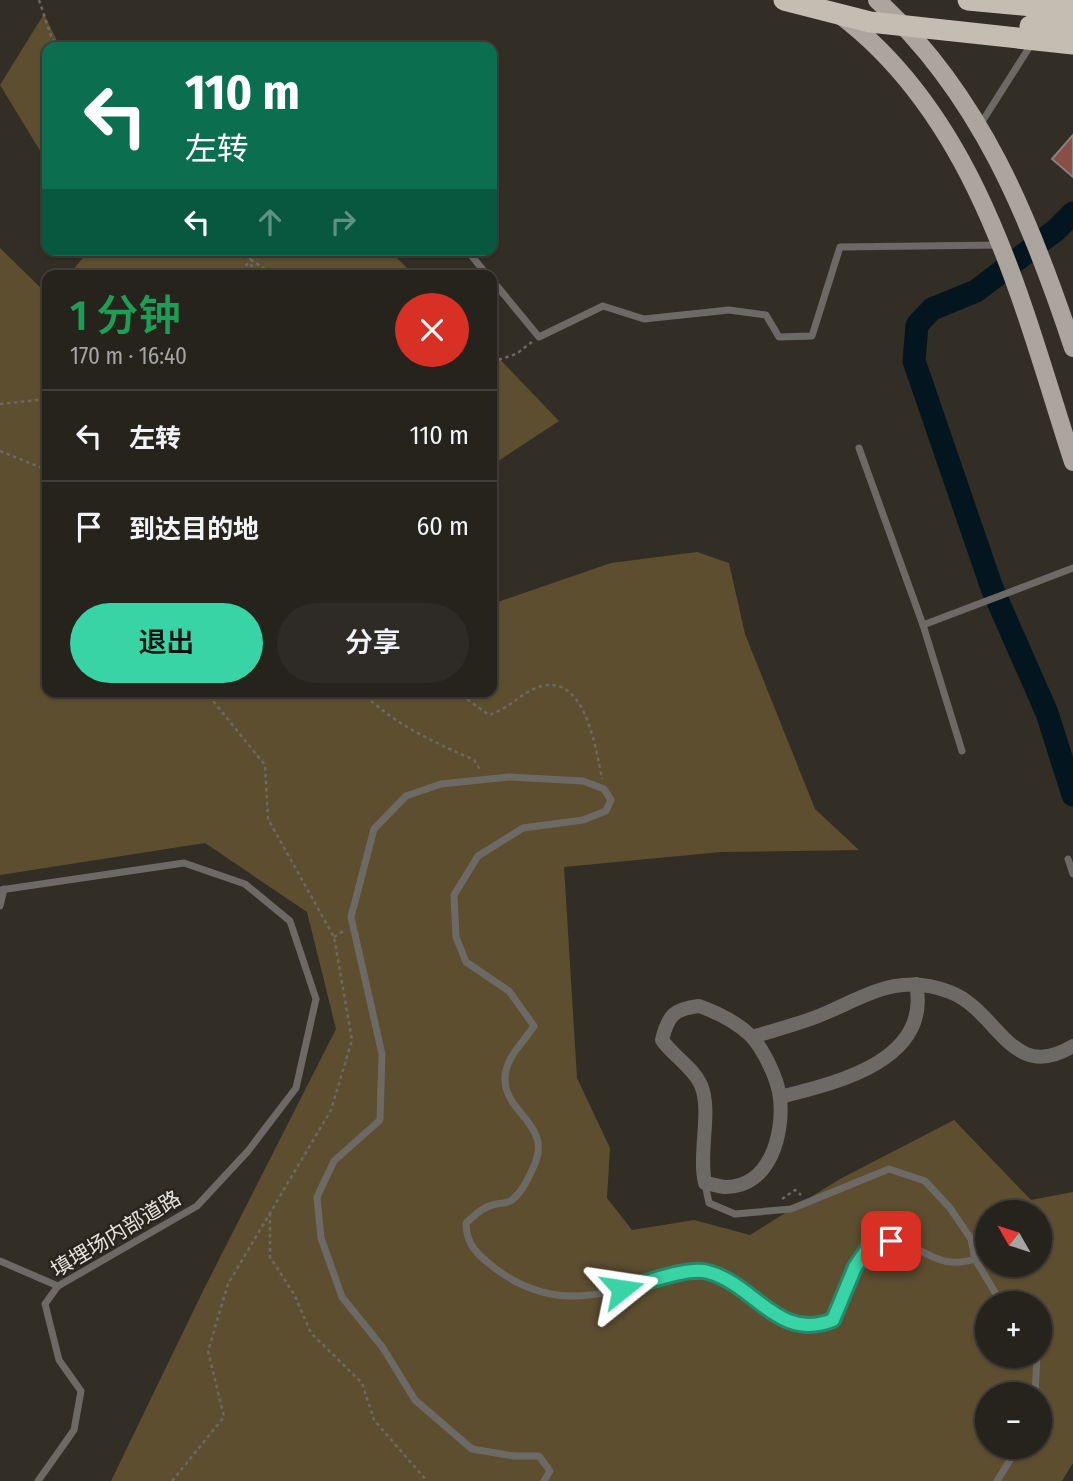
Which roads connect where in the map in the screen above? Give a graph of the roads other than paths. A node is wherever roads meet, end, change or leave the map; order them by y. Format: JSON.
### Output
{"nodes":[{"id":1,"x":784,"y":0,"type":"edge"},
{"id":2,"x":820,"y":0,"type":"edge"},
{"id":3,"x":877,"y":0,"type":"edge"},
{"id":4,"x":968,"y":0,"type":"edge"},
{"id":5,"x":1005,"y":0,"type":"edge"},
{"id":6,"x":1073,"y":5,"type":"edge"},
{"id":7,"x":1073,"y":29,"type":"edge"},
{"id":8,"x":1073,"y":44,"type":"edge"},
{"id":9,"x":979,"y":125,"type":"junction"},
{"id":10,"x":1002,"y":249,"type":"junction"},
{"id":11,"x":472,"y":256,"type":"edge"},
{"id":12,"x":483,"y":270,"type":"edge"},
{"id":13,"x":497,"y":286,"type":"edge"},
{"id":14,"x":1073,"y":348,"type":"edge"},
{"id":15,"x":859,"y":448,"type":"dead end"},
{"id":16,"x":1073,"y":462,"type":"edge"},
{"id":17,"x":1073,"y":568,"type":"edge"},
{"id":18,"x":923,"y":625,"type":"junction"},
{"id":19,"x":962,"y":751,"type":"dead end"},
{"id":20,"x":1068,"y":859,"type":"dead end"},
{"id":21,"x":1073,"y":874,"type":"edge"},
{"id":22,"x":2,"y":890,"type":"edge"},
{"id":23,"x":0,"y":905,"type":"edge"},
{"id":24,"x":916,"y":984,"type":"junction"},
{"id":25,"x":752,"y":1037,"type":"junction"},
{"id":26,"x":1073,"y":1046,"type":"edge"},
{"id":27,"x":780,"y":1097,"type":"junction"},
{"id":28,"x":705,"y":1183,"type":"junction"},
{"id":29,"x":975,"y":1259,"type":"joint"},
{"id":30,"x":0,"y":1261,"type":"edge"},
{"id":31,"x":58,"y":1286,"type":"junction"},
{"id":32,"x":1011,"y":1459,"type":"edge"},
{"id":33,"x":38,"y":1481,"type":"edge"},
{"id":34,"x":544,"y":1481,"type":"edge"},
{"id":35,"x":997,"y":1481,"type":"edge"}],
"edges":[{"from":1,"to":8,"type":"highway"},
{"from":2,"to":7,"type":"highway"},
{"from":2,"to":10,"type":"main road"},
{"from":3,"to":9,"type":"main road"},
{"from":4,"to":6,"type":"highway"},
{"from":5,"to":6,"type":"highway"},
{"from":6,"to":9,"type":"lane"},
{"from":9,"to":14,"type":"main road"},
{"from":10,"to":13,"type":"lane"},
{"from":10,"to":16,"type":"main road"},
{"from":11,"to":12,"type":"lane"},
{"from":15,"to":18,"type":"lane"},
{"from":17,"to":18,"type":"lane"},
{"from":18,"to":19,"type":"lane"},
{"from":20,"to":21,"type":"lane"},
{"from":22,"to":23,"type":"lane","name":"填埋场内部道路"},
{"from":22,"to":31,"type":"lane","name":"填埋场内部道路"},
{"from":24,"to":25,"type":"street"},
{"from":24,"to":26,"type":"street"},
{"from":24,"to":27,"type":"street"},
{"from":25,"to":27,"type":"street"},
{"from":25,"to":28,"type":"street"},
{"from":27,"to":28,"type":"street"},
{"from":28,"to":29,"type":"lane"},
{"from":29,"to":34,"type":"lane"},
{"from":30,"to":31,"type":"lane"},
{"from":31,"to":33,"type":"lane","name":"填埋场内部道路"},
{"from":32,"to":35,"type":"lane"}]}
